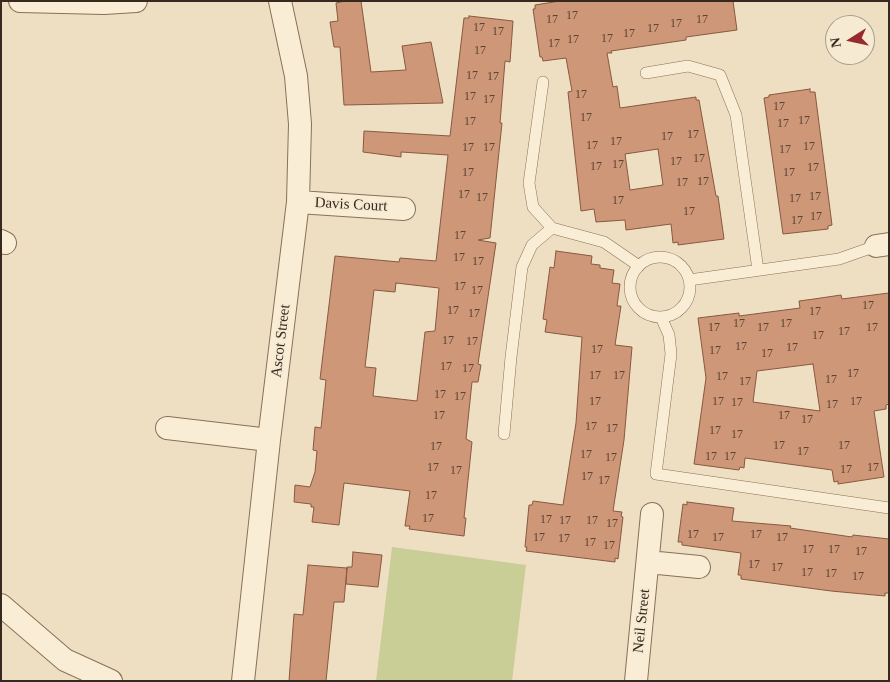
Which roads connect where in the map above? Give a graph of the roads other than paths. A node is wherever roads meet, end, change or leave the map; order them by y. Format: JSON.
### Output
{"nodes":[{"id":1,"x":20,"y":1,"type":"edge"},
{"id":2,"x":136,"y":1,"type":"edge"},
{"id":3,"x":280,"y":1,"type":"edge"},
{"id":4,"x":646,"y":73,"type":"dead end"},
{"id":5,"x":542,"y":82,"type":"dead end"},
{"id":6,"x":298,"y":202,"type":"junction"},
{"id":7,"x":404,"y":209,"type":"dead end"},
{"id":8,"x":552,"y":228,"type":"junction"},
{"id":9,"x":882,"y":245,"type":"edge"},
{"id":10,"x":639,"y":266,"type":"junction"},
{"id":11,"x":758,"y":270,"type":"junction"},
{"id":12,"x":690,"y":280,"type":"junction"},
{"id":13,"x":661,"y":317,"type":"junction"},
{"id":14,"x":167,"y":428,"type":"dead end"},
{"id":15,"x":504,"y":434,"type":"dead end"},
{"id":16,"x":268,"y":440,"type":"junction"},
{"id":17,"x":889,"y":508,"type":"edge"},
{"id":18,"x":652,"y":514,"type":"dead end"},
{"id":19,"x":648,"y":562,"type":"junction"},
{"id":20,"x":699,"y":566,"type":"dead end"},
{"id":21,"x":1,"y":605,"type":"edge"},
{"id":22,"x":111,"y":681,"type":"edge"},
{"id":23,"x":243,"y":681,"type":"edge"},
{"id":24,"x":636,"y":681,"type":"edge"}],
"edges":[{"from":1,"to":2,"type":"street"},
{"from":3,"to":6,"type":"street","name":"Ascot Street"},
{"from":4,"to":11,"type":"lane"},
{"from":5,"to":8,"type":"lane"},
{"from":6,"to":7,"type":"street","name":"Davis Court"},
{"from":6,"to":16,"type":"street","name":"Ascot Street"},
{"from":8,"to":10,"type":"lane"},
{"from":8,"to":15,"type":"lane"},
{"from":9,"to":11,"type":"lane"},
{"from":10,"to":12,"type":"lane"},
{"from":10,"to":13,"type":"lane"},
{"from":11,"to":12,"type":"lane"},
{"from":12,"to":13,"type":"lane"},
{"from":13,"to":17,"type":"lane"},
{"from":14,"to":16,"type":"street"},
{"from":16,"to":23,"type":"street","name":"Ascot Street"},
{"from":18,"to":19,"type":"street","name":"Neil Street"},
{"from":19,"to":20,"type":"street"},
{"from":19,"to":24,"type":"street","name":"Neil Street"},
{"from":21,"to":22,"type":"street"}]}
